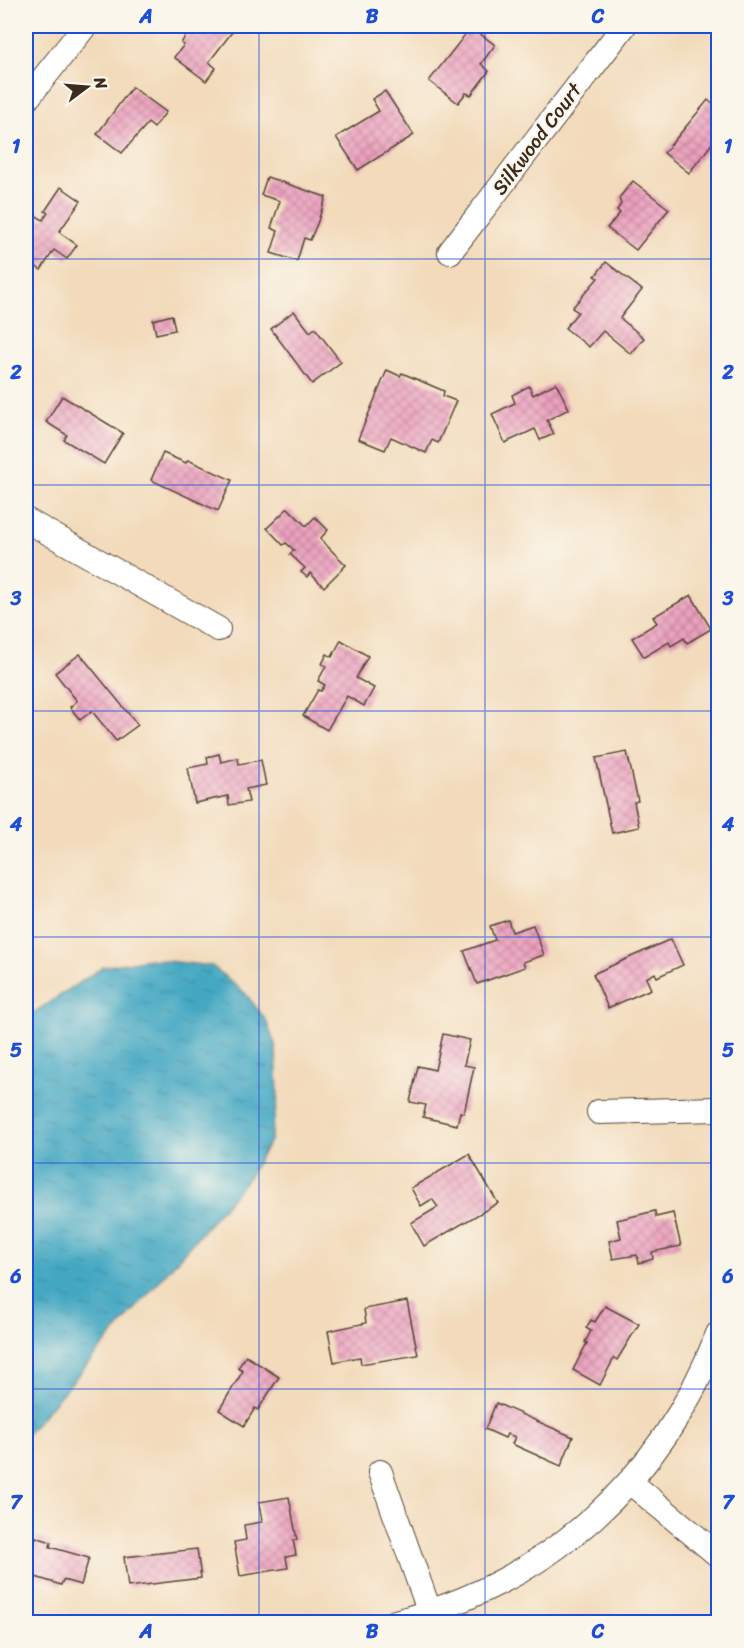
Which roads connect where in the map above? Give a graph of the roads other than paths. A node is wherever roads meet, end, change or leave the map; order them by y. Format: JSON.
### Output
{"nodes":[{"id":1,"x":85,"y":26,"type":"edge"},
{"id":2,"x":624,"y":26,"type":"edge"},
{"id":3,"x":26,"y":100,"type":"edge"},
{"id":4,"x":450,"y":252,"type":"dead end"},
{"id":5,"x":26,"y":520,"type":"edge"},
{"id":6,"x":218,"y":629,"type":"dead end"},
{"id":7,"x":718,"y":1109,"type":"edge"},
{"id":8,"x":599,"y":1112,"type":"dead end"},
{"id":9,"x":718,"y":1334,"type":"edge"},
{"id":10,"x":380,"y":1472,"type":"dead end"},
{"id":11,"x":630,"y":1482,"type":"junction"},
{"id":12,"x":718,"y":1555,"type":"edge"},
{"id":13,"x":430,"y":1613,"type":"junction"},
{"id":14,"x":395,"y":1623,"type":"edge"}],
"edges":[{"from":1,"to":3,"type":"street"},
{"from":2,"to":4,"type":"street","name":"Silkwood Court"},
{"from":5,"to":6,"type":"street"},
{"from":7,"to":8,"type":"street"},
{"from":9,"to":11,"type":"street"},
{"from":10,"to":13,"type":"street"},
{"from":11,"to":12,"type":"street"},
{"from":11,"to":13,"type":"street"},
{"from":13,"to":14,"type":"street"}]}
